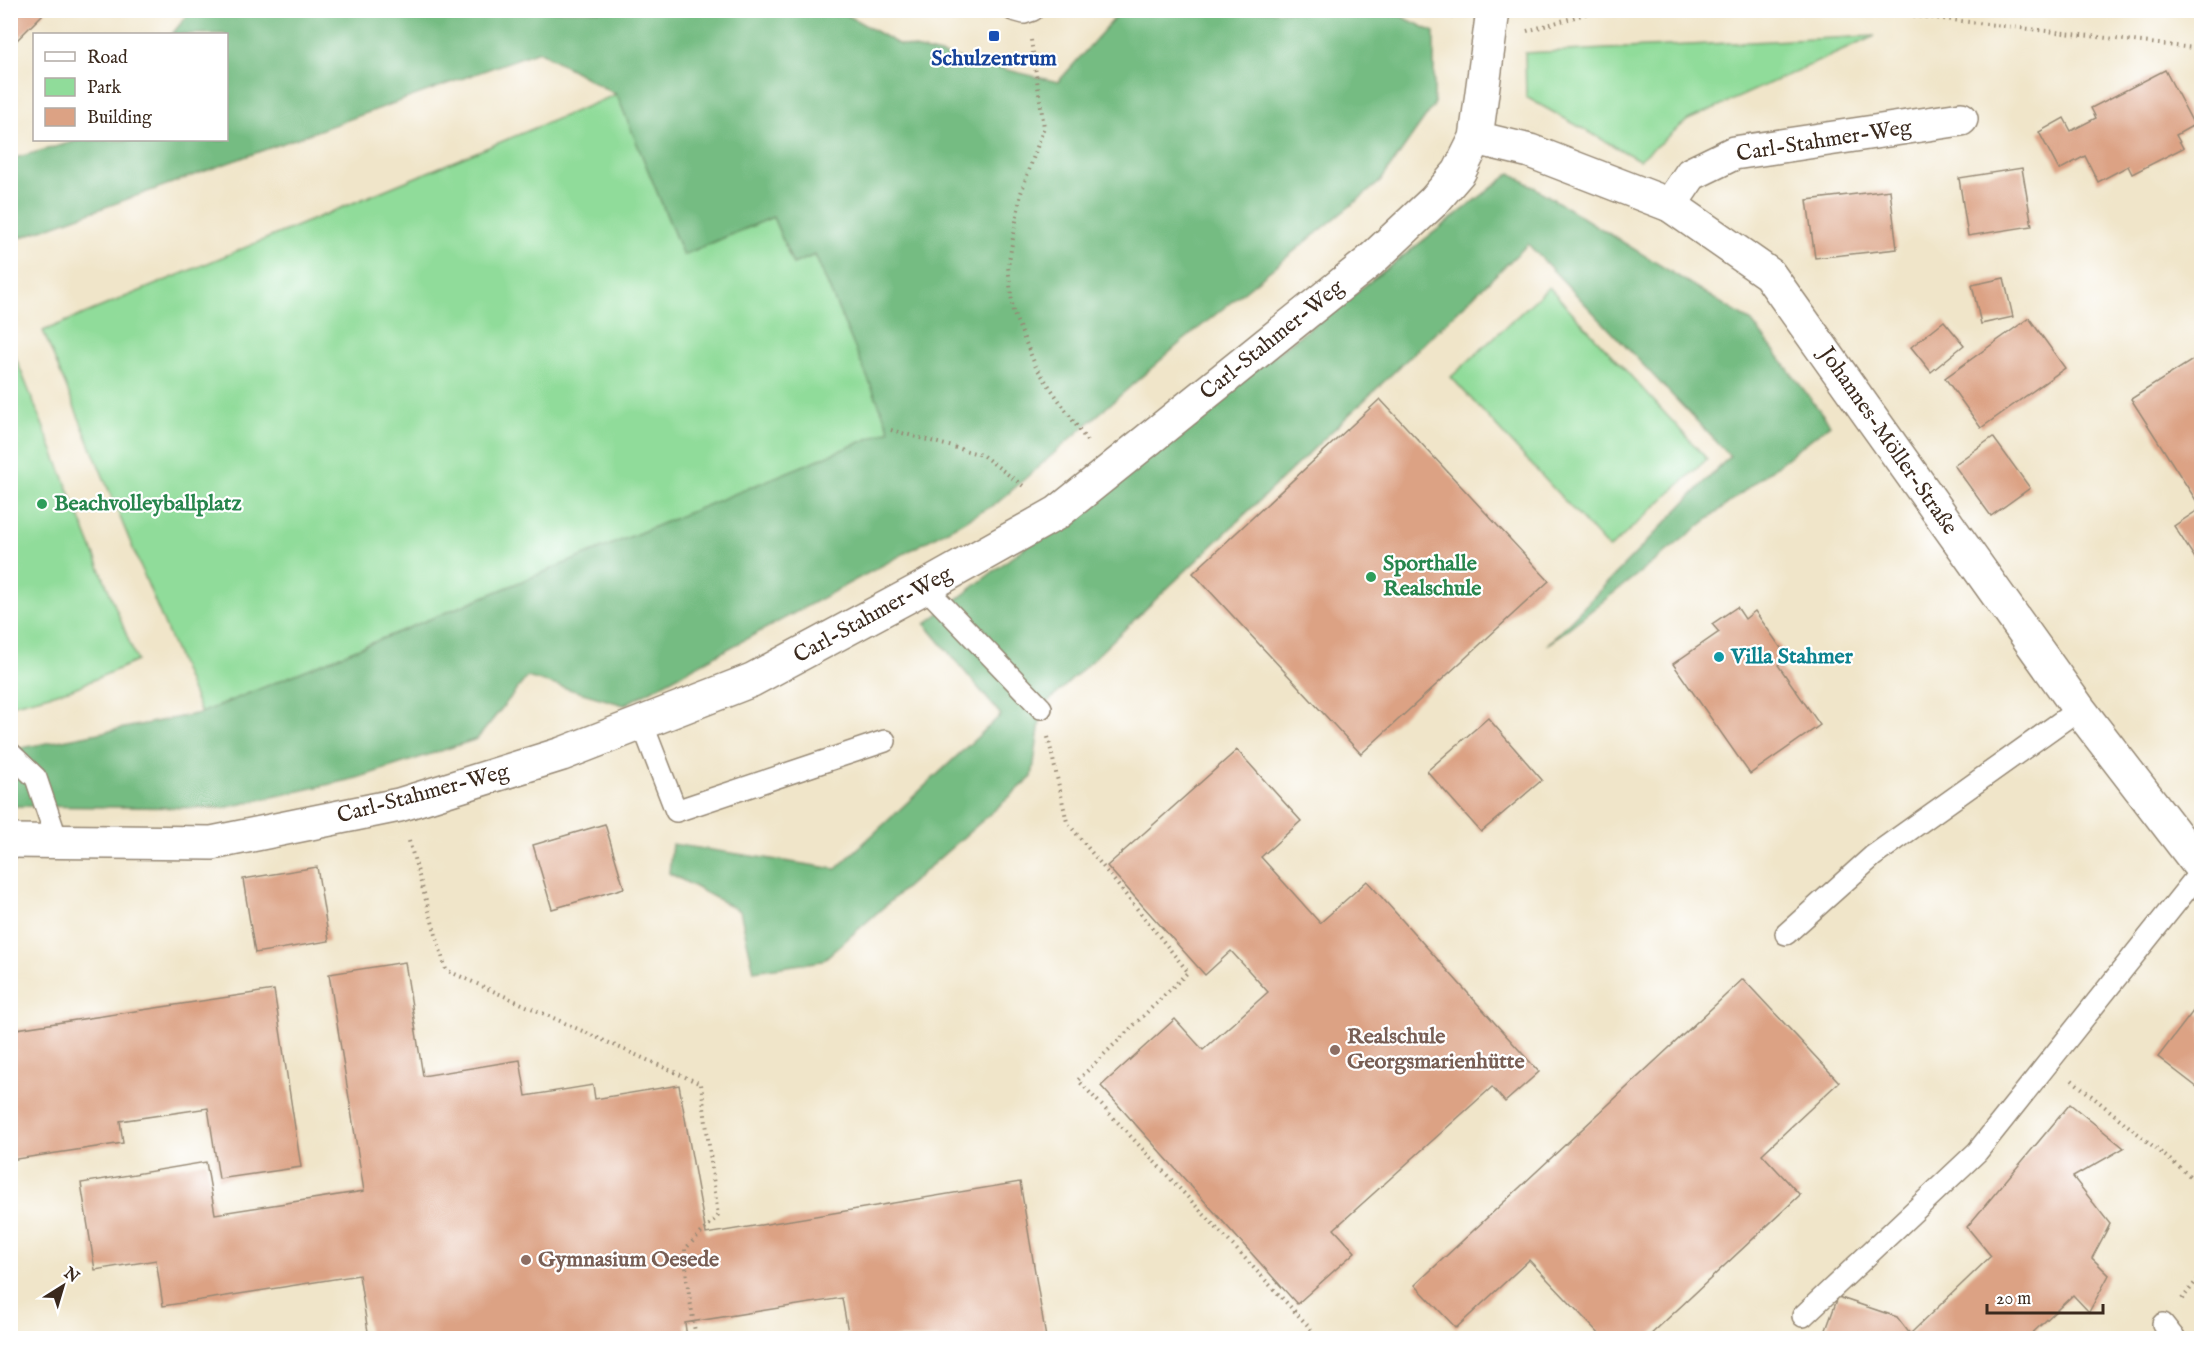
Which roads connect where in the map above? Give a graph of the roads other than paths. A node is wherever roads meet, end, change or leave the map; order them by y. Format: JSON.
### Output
{"nodes":[{"id":1,"x":1493,"y":10,"type":"edge"},
{"id":2,"x":1961,"y":119,"type":"dead end"},
{"id":3,"x":1476,"y":138,"type":"junction"},
{"id":4,"x":1670,"y":205,"type":"junction"},
{"id":5,"x":925,"y":587,"type":"junction"},
{"id":6,"x":1041,"y":708,"type":"road end"},
{"id":7,"x":2079,"y":709,"type":"junction"},
{"id":8,"x":642,"y":723,"type":"junction"},
{"id":9,"x":885,"y":741,"type":"dead end"},
{"id":10,"x":10,"y":753,"type":"edge"},
{"id":11,"x":57,"y":840,"type":"junction"},
{"id":12,"x":10,"y":841,"type":"edge"},
{"id":13,"x":2202,"y":870,"type":"edge"},
{"id":14,"x":1786,"y":934,"type":"dead end"},
{"id":15,"x":1803,"y":1316,"type":"dead end"}],
"edges":[{"from":1,"to":3,"type":"street","name":"Carl-Stahmer-Weg"},
{"from":2,"to":4,"type":"street","name":"Carl-Stahmer-Weg"},
{"from":3,"to":4,"type":"street","name":"Johannes-Möller-Straße"},
{"from":3,"to":5,"type":"street","name":"Carl-Stahmer-Weg"},
{"from":4,"to":7,"type":"street","name":"Johannes-Möller-Straße"},
{"from":5,"to":6,"type":"lane"},
{"from":5,"to":8,"type":"street","name":"Carl-Stahmer-Weg"},
{"from":7,"to":13,"type":"street","name":"Johannes-Möller-Straße"},
{"from":7,"to":14,"type":"lane"},
{"from":8,"to":9,"type":"lane"},
{"from":8,"to":11,"type":"street","name":"Carl-Stahmer-Weg"},
{"from":10,"to":11,"type":"lane"},
{"from":11,"to":12,"type":"street","name":"Carl-Stahmer-Weg"},
{"from":13,"to":15,"type":"lane"}]}
